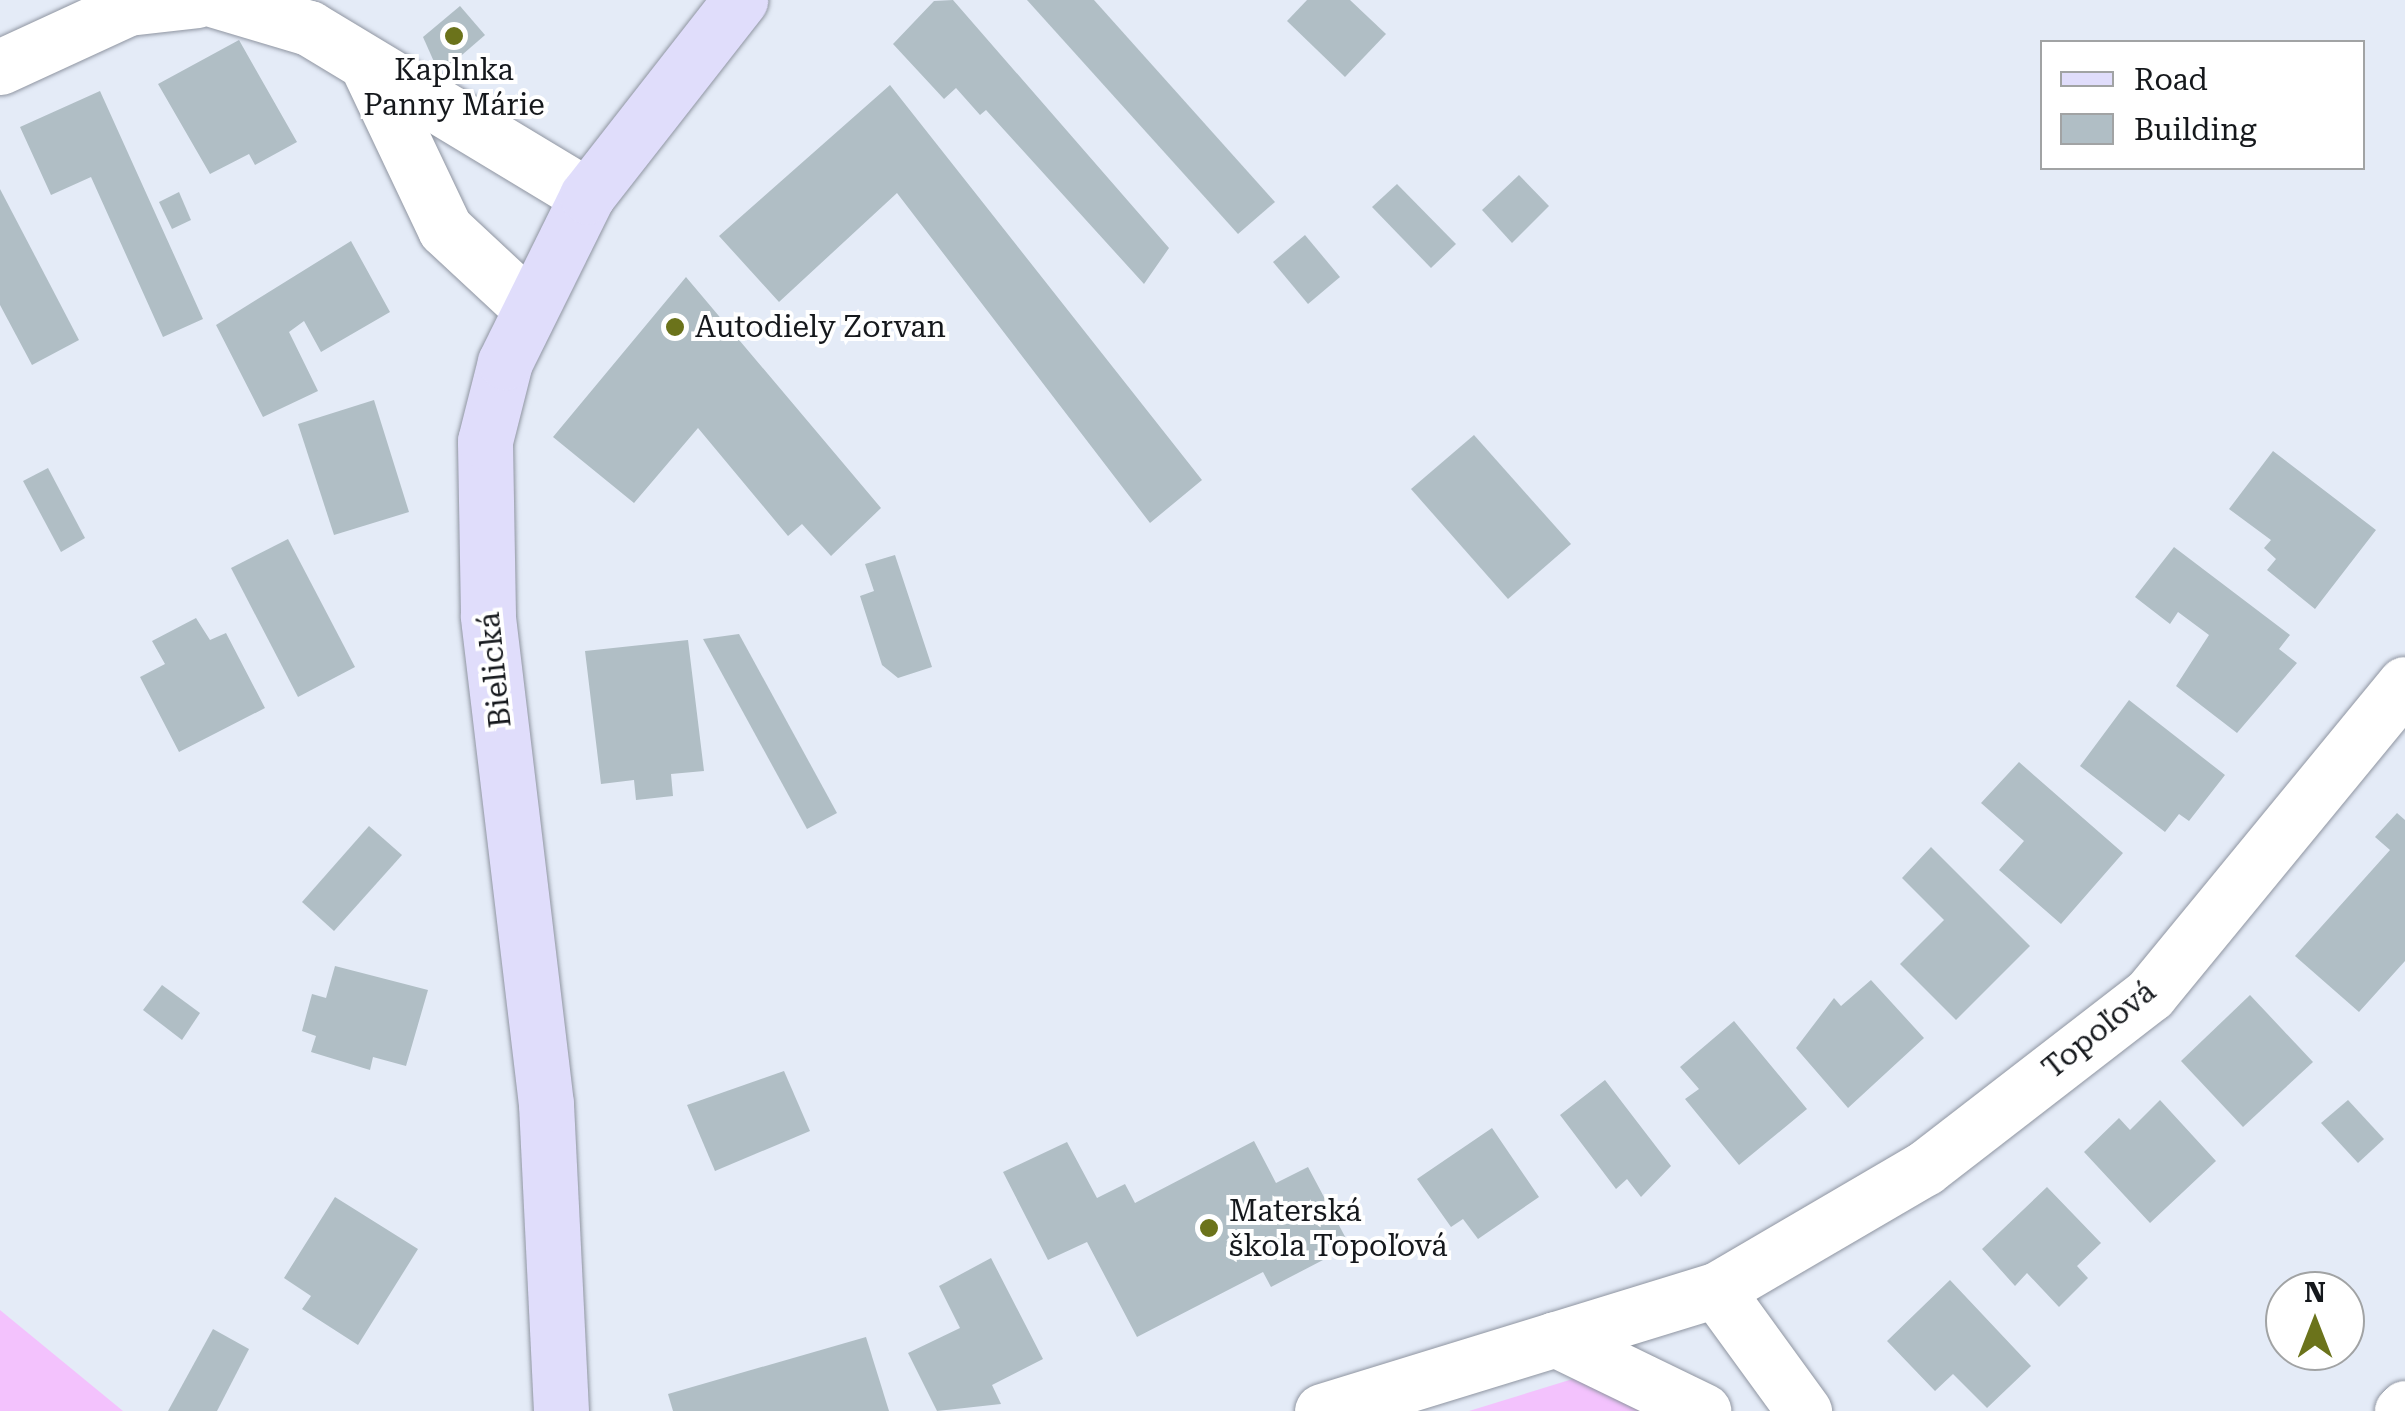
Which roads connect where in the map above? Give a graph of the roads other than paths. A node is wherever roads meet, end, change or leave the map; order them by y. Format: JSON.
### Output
{"nodes":[{"id":1,"x":197,"y":0,"type":"edge"},
{"id":2,"x":215,"y":0,"type":"edge"},
{"id":3,"x":740,"y":0,"type":"edge"},
{"id":4,"x":0,"y":67,"type":"edge"},
{"id":5,"x":370,"y":71,"type":"junction"},
{"id":6,"x":587,"y":196,"type":"junction"},
{"id":7,"x":529,"y":307,"type":"junction"},
{"id":8,"x":2405,"y":684,"type":"edge"},
{"id":9,"x":1716,"y":1290,"type":"junction"},
{"id":10,"x":1555,"y":1339,"type":"junction"},
{"id":11,"x":561,"y":1411,"type":"edge"},
{"id":12,"x":1322,"y":1411,"type":"edge"},
{"id":13,"x":1703,"y":1411,"type":"edge"},
{"id":14,"x":1804,"y":1411,"type":"edge"}],
"edges":[{"from":1,"to":4,"type":"street"},
{"from":2,"to":5,"type":"street"},
{"from":3,"to":6,"type":"main road","name":"Bielická"},
{"from":5,"to":6,"type":"street"},
{"from":5,"to":7,"type":"street"},
{"from":6,"to":7,"type":"main road","name":"Bielická"},
{"from":7,"to":11,"type":"main road","name":"Bielická"},
{"from":8,"to":9,"type":"street","name":"Topoľová"},
{"from":9,"to":10,"type":"street","name":"Topoľová"},
{"from":9,"to":14,"type":"street"},
{"from":10,"to":12,"type":"street","name":"Topoľová"},
{"from":10,"to":13,"type":"street"}]}
